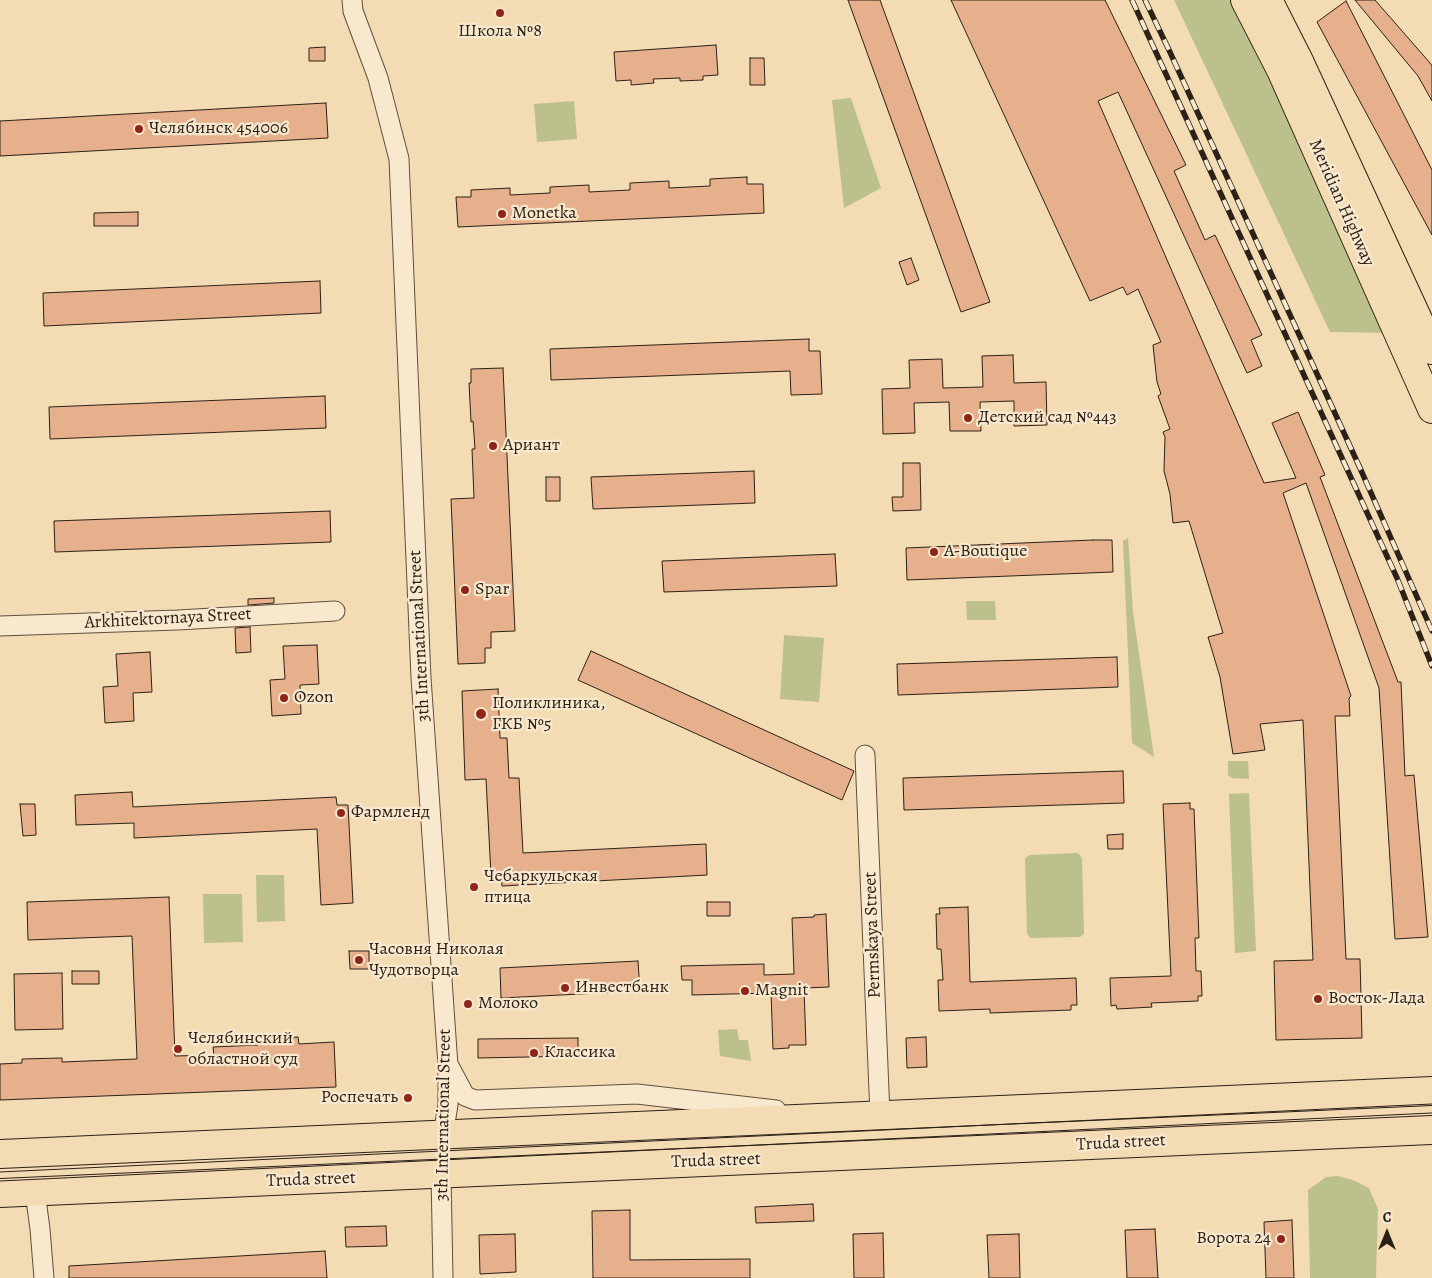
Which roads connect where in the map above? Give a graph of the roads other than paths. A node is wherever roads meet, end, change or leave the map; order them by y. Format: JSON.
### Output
{"nodes":[{"id":1,"x":352,"y":0,"type":"edge"},
{"id":2,"x":1245,"y":0,"type":"edge"},
{"id":3,"x":1268,"y":0,"type":"edge"},
{"id":4,"x":1432,"y":350,"type":"edge"},
{"id":5,"x":1432,"y":409,"type":"edge"},
{"id":6,"x":335,"y":611,"type":"dead end"},
{"id":7,"x":0,"y":626,"type":"edge"},
{"id":8,"x":865,"y":756,"type":"dead end"},
{"id":9,"x":448,"y":1066,"type":"junction"},
{"id":10,"x":1432,"y":1091,"type":"edge"},
{"id":11,"x":880,"y":1115,"type":"junction"},
{"id":12,"x":835,"y":1117,"type":"junction"},
{"id":13,"x":1432,"y":1130,"type":"edge"},
{"id":14,"x":443,"y":1135,"type":"junction"},
{"id":15,"x":32,"y":1152,"type":"junction"},
{"id":16,"x":0,"y":1154,"type":"edge"},
{"id":17,"x":441,"y":1173,"type":"junction"},
{"id":18,"x":35,"y":1192,"type":"junction"},
{"id":19,"x":0,"y":1193,"type":"edge"},
{"id":20,"x":44,"y":1278,"type":"edge"},
{"id":21,"x":443,"y":1278,"type":"edge"}],
"edges":[{"from":1,"to":9,"type":"street","name":"3th International Street"},
{"from":2,"to":5,"type":"main road","name":"Meridian Highway"},
{"from":3,"to":4,"type":"main road","name":"Meridian Highway"},
{"from":6,"to":7,"type":"street","name":"Arkhitektornaya Street"},
{"from":8,"to":11,"type":"street","name":"Permskaya Street"},
{"from":9,"to":12,"type":"street"},
{"from":9,"to":14,"type":"street","name":"3th International Street"},
{"from":10,"to":11,"type":"main road"},
{"from":11,"to":12,"type":"main road"},
{"from":12,"to":14,"type":"main road"},
{"from":13,"to":17,"type":"main road","name":"Truda street"},
{"from":14,"to":15,"type":"main road"},
{"from":14,"to":17,"type":"main road","name":"3th International Street"},
{"from":15,"to":16,"type":"main road"},
{"from":15,"to":18,"type":"main road"},
{"from":17,"to":18,"type":"main road","name":"Truda street"},
{"from":17,"to":21,"type":"street","name":"3th International Street"},
{"from":18,"to":19,"type":"main road","name":"Truda street"},
{"from":18,"to":20,"type":"street"}]}
